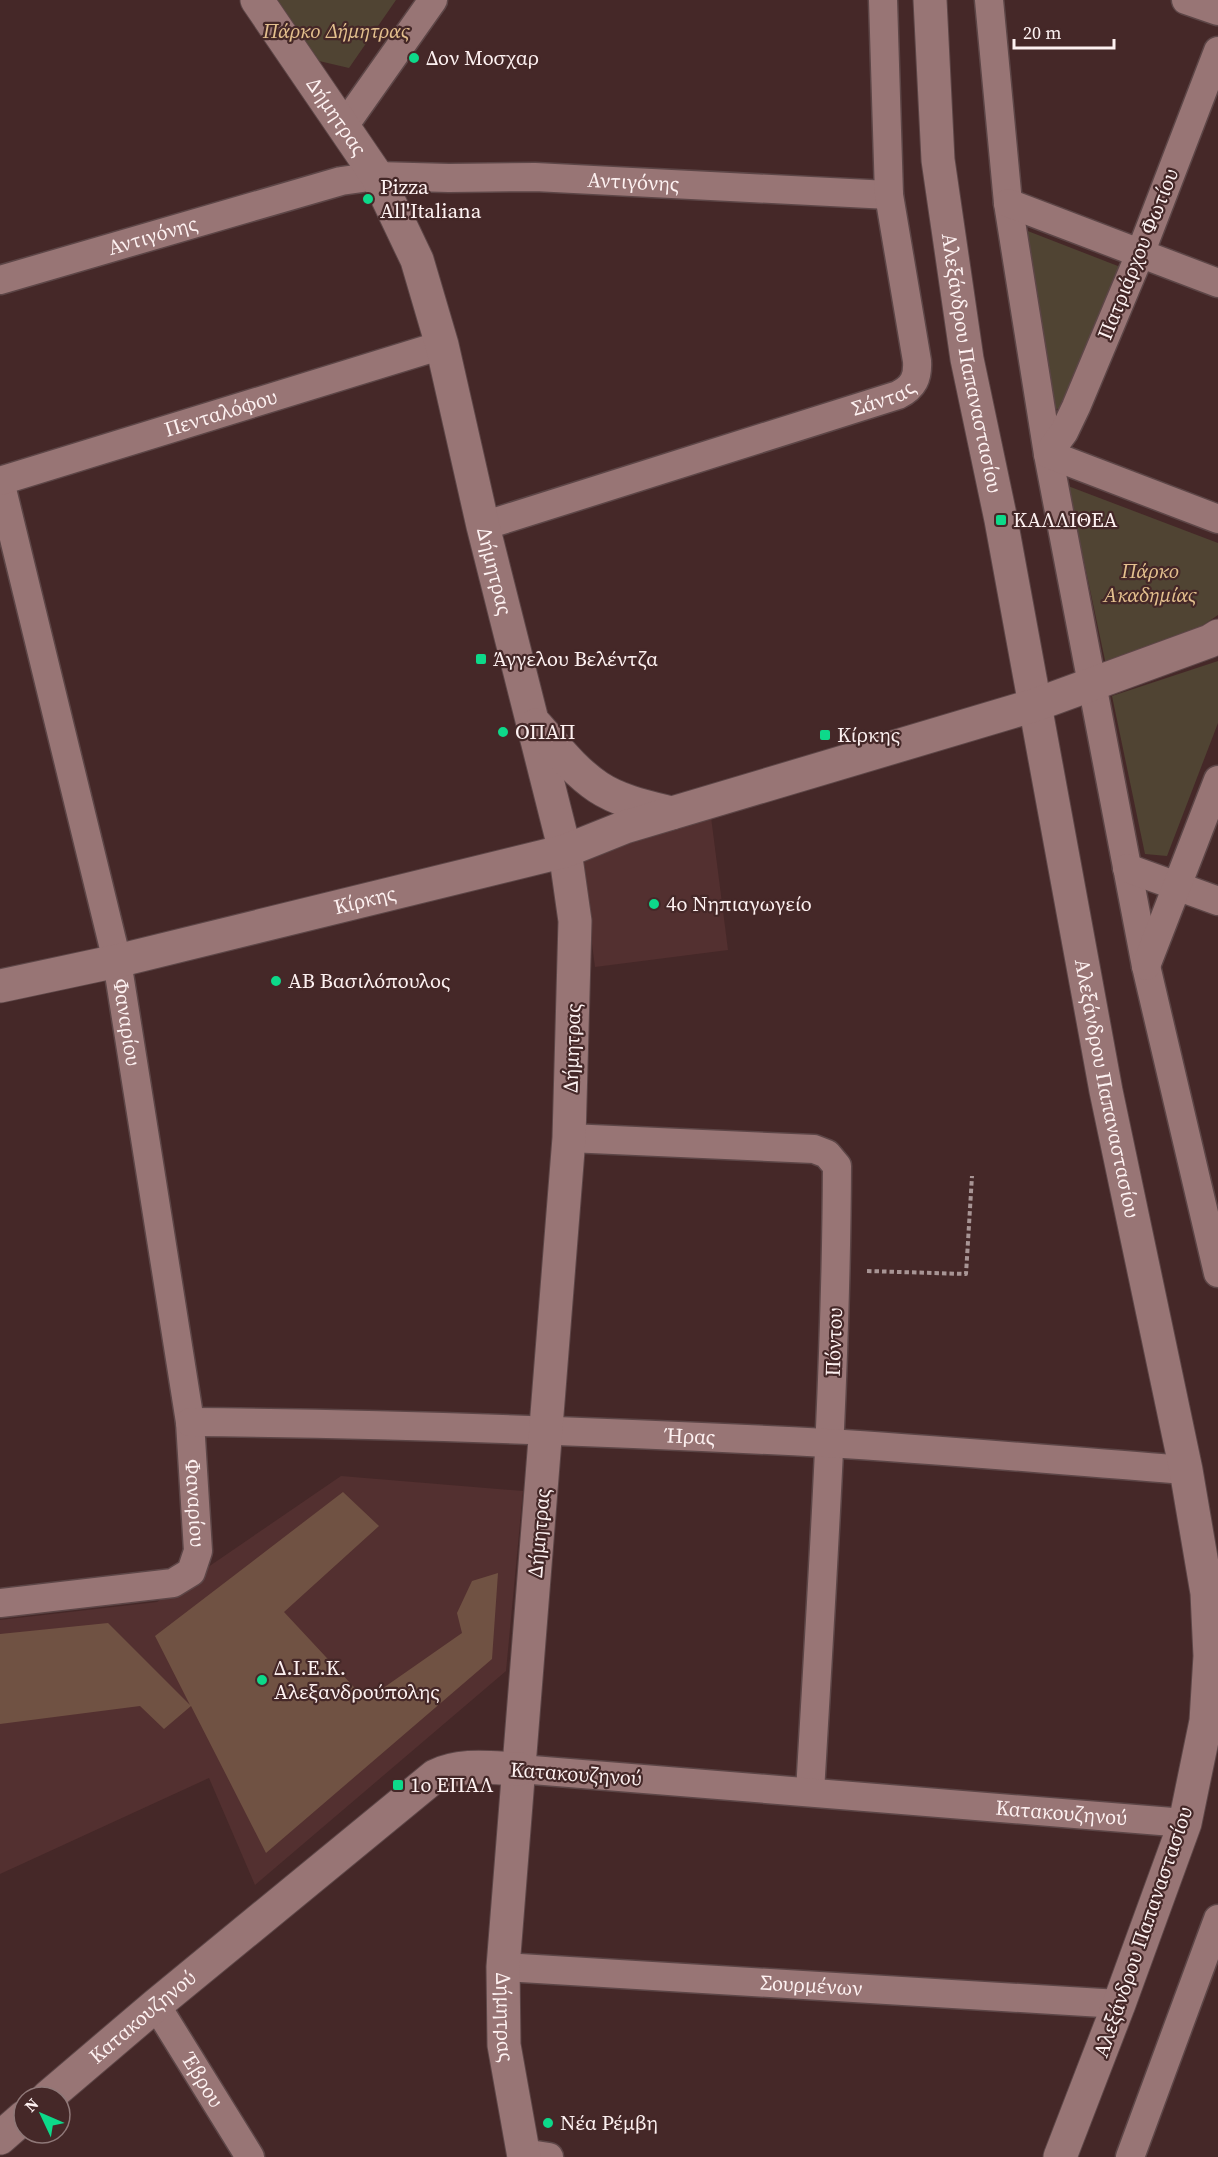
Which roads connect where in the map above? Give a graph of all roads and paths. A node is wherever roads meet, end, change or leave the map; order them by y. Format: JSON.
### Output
{"nodes":[{"id":1,"x":257,"y":0,"type":"edge"},
{"id":2,"x":434,"y":0,"type":"edge"},
{"id":3,"x":883,"y":0,"type":"edge"},
{"id":4,"x":930,"y":0,"type":"edge"},
{"id":5,"x":989,"y":0,"type":"edge"},
{"id":6,"x":1186,"y":0,"type":"edge"},
{"id":7,"x":1218,"y":11,"type":"edge"},
{"id":8,"x":1218,"y":51,"type":"edge"},
{"id":9,"x":344,"y":126,"type":"junction"},
{"id":10,"x":377,"y":176,"type":"junction"},
{"id":11,"x":889,"y":195,"type":"junction"},
{"id":12,"x":1008,"y":203,"type":"junction"},
{"id":13,"x":1140,"y":254,"type":"junction"},
{"id":14,"x":0,"y":280,"type":"edge"},
{"id":15,"x":1218,"y":283,"type":"edge"},
{"id":16,"x":442,"y":345,"type":"junction"},
{"id":17,"x":1048,"y":454,"type":"junction"},
{"id":18,"x":0,"y":481,"type":"edge"},
{"id":19,"x":1218,"y":519,"type":"edge"},
{"id":20,"x":483,"y":526,"type":"junction"},
{"id":21,"x":1218,"y":636,"type":"edge"},
{"id":22,"x":1091,"y":685,"type":"junction"},
{"id":23,"x":1035,"y":705,"type":"junction"},
{"id":24,"x":532,"y":721,"type":"junction"},
{"id":25,"x":1218,"y":780,"type":"edge"},
{"id":26,"x":671,"y":813,"type":"junction"},
{"id":27,"x":565,"y":851,"type":"junction"},
{"id":28,"x":1127,"y":868,"type":"junction"},
{"id":29,"x":1177,"y":886,"type":"junction"},
{"id":30,"x":1218,"y":901,"type":"edge"},
{"id":31,"x":117,"y":961,"type":"junction"},
{"id":32,"x":1146,"y":966,"type":"junction"},
{"id":33,"x":0,"y":986,"type":"edge"},
{"id":34,"x":569,"y":1138,"type":"junction"},
{"id":35,"x":972,"y":1176,"type":"dead end"},
{"id":36,"x":837,"y":1270,"type":"junction"},
{"id":37,"x":1218,"y":1273,"type":"edge"},
{"id":38,"x":190,"y":1422,"type":"junction"},
{"id":39,"x":547,"y":1429,"type":"junction"},
{"id":40,"x":829,"y":1443,"type":"junction"},
{"id":41,"x":1186,"y":1470,"type":"junction"},
{"id":42,"x":0,"y":1603,"type":"edge"},
{"id":43,"x":520,"y":1769,"type":"junction"},
{"id":44,"x":810,"y":1792,"type":"junction"},
{"id":45,"x":1185,"y":1823,"type":"junction"},
{"id":46,"x":1218,"y":1919,"type":"edge"},
{"id":47,"x":503,"y":1967,"type":"junction"},
{"id":48,"x":1119,"y":2004,"type":"junction"},
{"id":49,"x":156,"y":2005,"type":"junction"},
{"id":50,"x":62,"y":2085,"type":"edge"},
{"id":51,"x":12,"y":2128,"type":"edge"},
{"id":52,"x":0,"y":2138,"type":"edge"},
{"id":53,"x":532,"y":2156,"type":"edge"},
{"id":54,"x":250,"y":2157,"type":"edge"},
{"id":55,"x":1060,"y":2157,"type":"edge"},
{"id":56,"x":1130,"y":2157,"type":"edge"}],
"edges":[{"from":1,"to":9,"type":"street","name":"Δήμητρας"},
{"from":2,"to":9,"type":"street"},
{"from":3,"to":11,"type":"street","name":"Σάντας"},
{"from":4,"to":23,"type":"street","name":"Αλεξάνδρου Παπαναστασίου"},
{"from":5,"to":12,"type":"street"},
{"from":6,"to":7,"type":"street"},
{"from":8,"to":13,"type":"street","name":"Πατριάρχου Φωτίου"},
{"from":9,"to":10,"type":"street","name":"Δήμητρας"},
{"from":10,"to":11,"type":"street","name":"Αντιγόνης"},
{"from":10,"to":14,"type":"street","name":"Αντιγόνης"},
{"from":10,"to":16,"type":"street","name":"Δήμητρας"},
{"from":11,"to":20,"type":"street","name":"Σάντας"},
{"from":12,"to":13,"type":"street"},
{"from":12,"to":17,"type":"street"},
{"from":13,"to":15,"type":"street"},
{"from":13,"to":17,"type":"street","name":"Πατριάρχου Φωτίου"},
{"from":16,"to":18,"type":"street","name":"Πενταλόφου"},
{"from":16,"to":20,"type":"street","name":"Δήμητρας"},
{"from":17,"to":19,"type":"street"},
{"from":17,"to":22,"type":"street"},
{"from":18,"to":31,"type":"street","name":"Φαναρίου"},
{"from":20,"to":24,"type":"street","name":"Δήμητρας"},
{"from":21,"to":22,"type":"street","name":"Κίρκης"},
{"from":22,"to":23,"type":"street","name":"Κίρκης"},
{"from":22,"to":28,"type":"street"},
{"from":23,"to":26,"type":"street","name":"Κίρκης"},
{"from":23,"to":41,"type":"street","name":"Αλεξάνδρου Παπαναστασίου"},
{"from":24,"to":26,"type":"street"},
{"from":24,"to":27,"type":"street","name":"Δήμητρας"},
{"from":25,"to":29,"type":"street"},
{"from":26,"to":27,"type":"street","name":"Κίρκης"},
{"from":27,"to":31,"type":"street","name":"Κίρκης"},
{"from":27,"to":34,"type":"street","name":"Δήμητρας"},
{"from":28,"to":29,"type":"street"},
{"from":28,"to":32,"type":"street"},
{"from":29,"to":30,"type":"street"},
{"from":29,"to":32,"type":"street"},
{"from":31,"to":33,"type":"street","name":"Κίρκης"},
{"from":31,"to":38,"type":"street","name":"Φαναρίου"},
{"from":32,"to":37,"type":"street"},
{"from":34,"to":36,"type":"street","name":"Πόντου"},
{"from":34,"to":39,"type":"street","name":"Δήμητρας"},
{"from":35,"to":36,"type":"path"},
{"from":36,"to":40,"type":"street","name":"Πόντου"},
{"from":38,"to":39,"type":"street","name":"Ήρας"},
{"from":38,"to":42,"type":"street","name":"Φαναρίου"},
{"from":39,"to":40,"type":"street","name":"Ήρας"},
{"from":39,"to":43,"type":"street","name":"Δήμητρας"},
{"from":40,"to":41,"type":"street","name":"Ήρας"},
{"from":40,"to":44,"type":"street","name":"Πόντου"},
{"from":41,"to":45,"type":"street","name":"Αλεξάνδρου Παπαναστασίου"},
{"from":43,"to":44,"type":"street","name":"Κατακουζηνού"},
{"from":43,"to":47,"type":"street","name":"Δήμητρας"},
{"from":43,"to":49,"type":"street","name":"Κατακουζηνού"},
{"from":44,"to":45,"type":"street","name":"Κατακουζηνού"},
{"from":45,"to":48,"type":"street","name":"Αλεξάνδρου Παπαναστασίου"},
{"from":46,"to":56,"type":"street"},
{"from":47,"to":48,"type":"street","name":"Σουρμένων"},
{"from":47,"to":53,"type":"street","name":"Δήμητρας"},
{"from":48,"to":55,"type":"street","name":"Αλεξάνδρου Παπαναστασίου"},
{"from":49,"to":50,"type":"street","name":"Κατακουζηνού"},
{"from":49,"to":54,"type":"street","name":"Έβρου"},
{"from":51,"to":52,"type":"street"}]}
